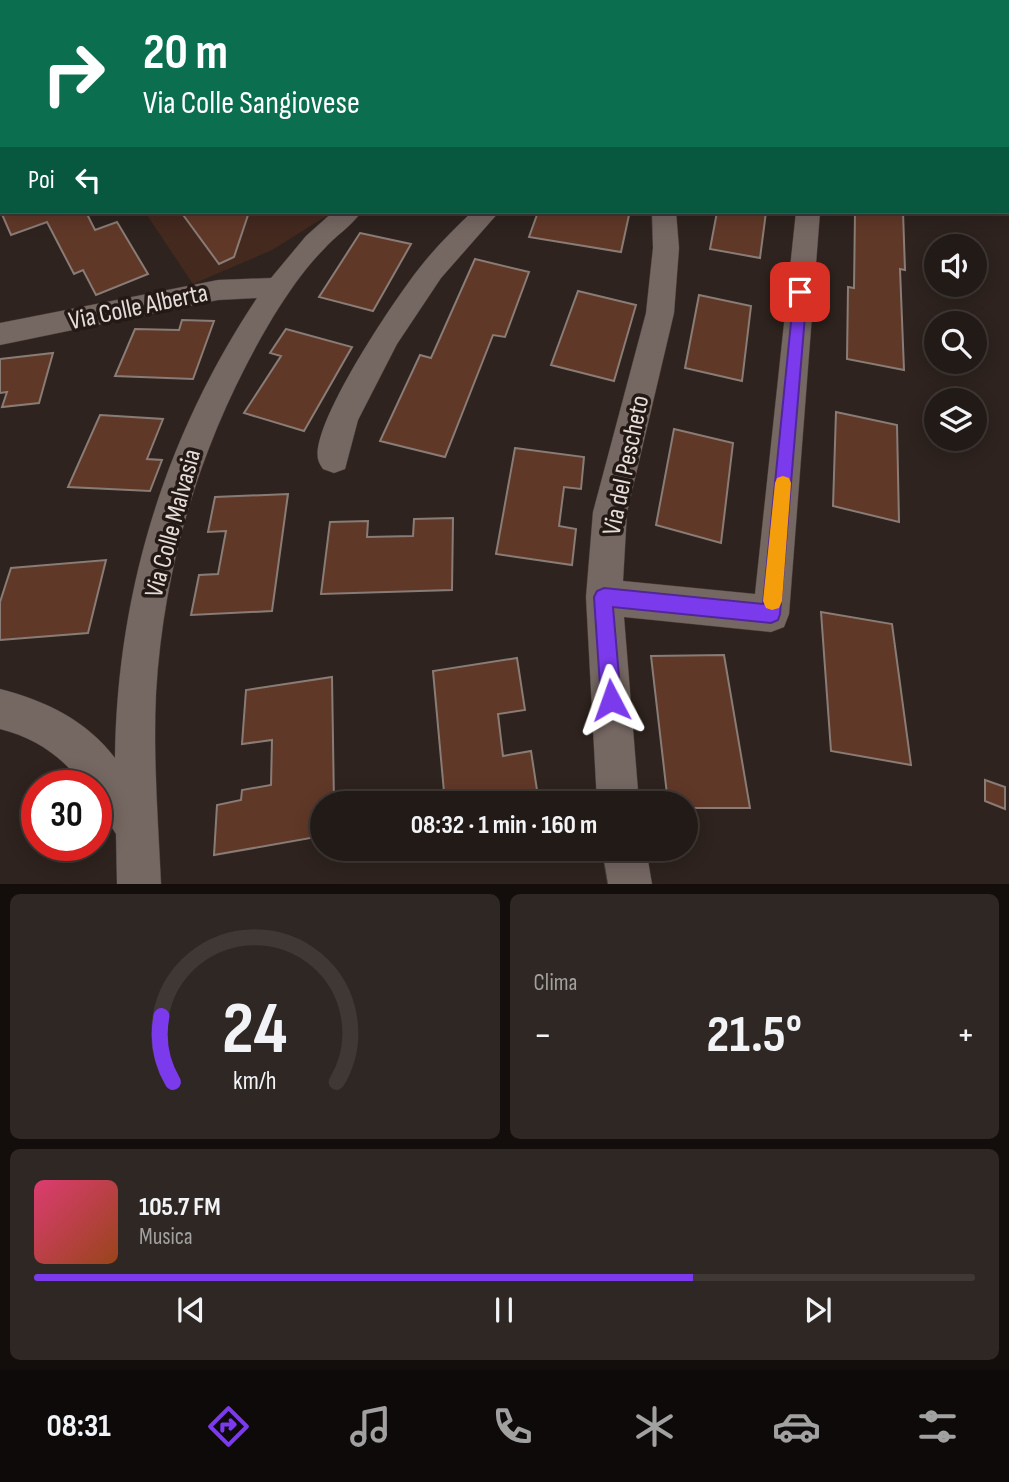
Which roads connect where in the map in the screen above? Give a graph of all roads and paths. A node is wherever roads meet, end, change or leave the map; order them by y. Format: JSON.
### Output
{"nodes":[{"id":1,"x":347,"y":214,"type":"edge"},
{"id":2,"x":485,"y":214,"type":"edge"},
{"id":3,"x":664,"y":214,"type":"edge"},
{"id":4,"x":808,"y":214,"type":"edge"},
{"id":5,"x":277,"y":287,"type":"junction"},
{"id":6,"x":0,"y":334,"type":"edge"},
{"id":7,"x":334,"y":459,"type":"dead end"},
{"id":8,"x":604,"y":597,"type":"junction"},
{"id":9,"x":0,"y":709,"type":"edge"},
{"id":10,"x":617,"y":791,"type":"edge"},
{"id":11,"x":138,"y":830,"type":"junction"},
{"id":12,"x":626,"y":861,"type":"edge"},
{"id":13,"x":139,"y":884,"type":"edge"},
{"id":14,"x":630,"y":884,"type":"edge"}],
"edges":[{"from":1,"to":5,"type":"street","name":"Via Colle Malvasia"},
{"from":2,"to":7,"type":"street"},
{"from":3,"to":8,"type":"street","name":"Via del Pescheto"},
{"from":4,"to":8,"type":"street"},
{"from":5,"to":6,"type":"street","name":"Via Colle Alberta"},
{"from":5,"to":11,"type":"street","name":"Via Colle Malvasia"},
{"from":8,"to":10,"type":"street","name":"Via del Pescheto"},
{"from":9,"to":11,"type":"street"},
{"from":11,"to":13,"type":"street","name":"Via Colle Malvasia"},
{"from":12,"to":14,"type":"street"}]}
